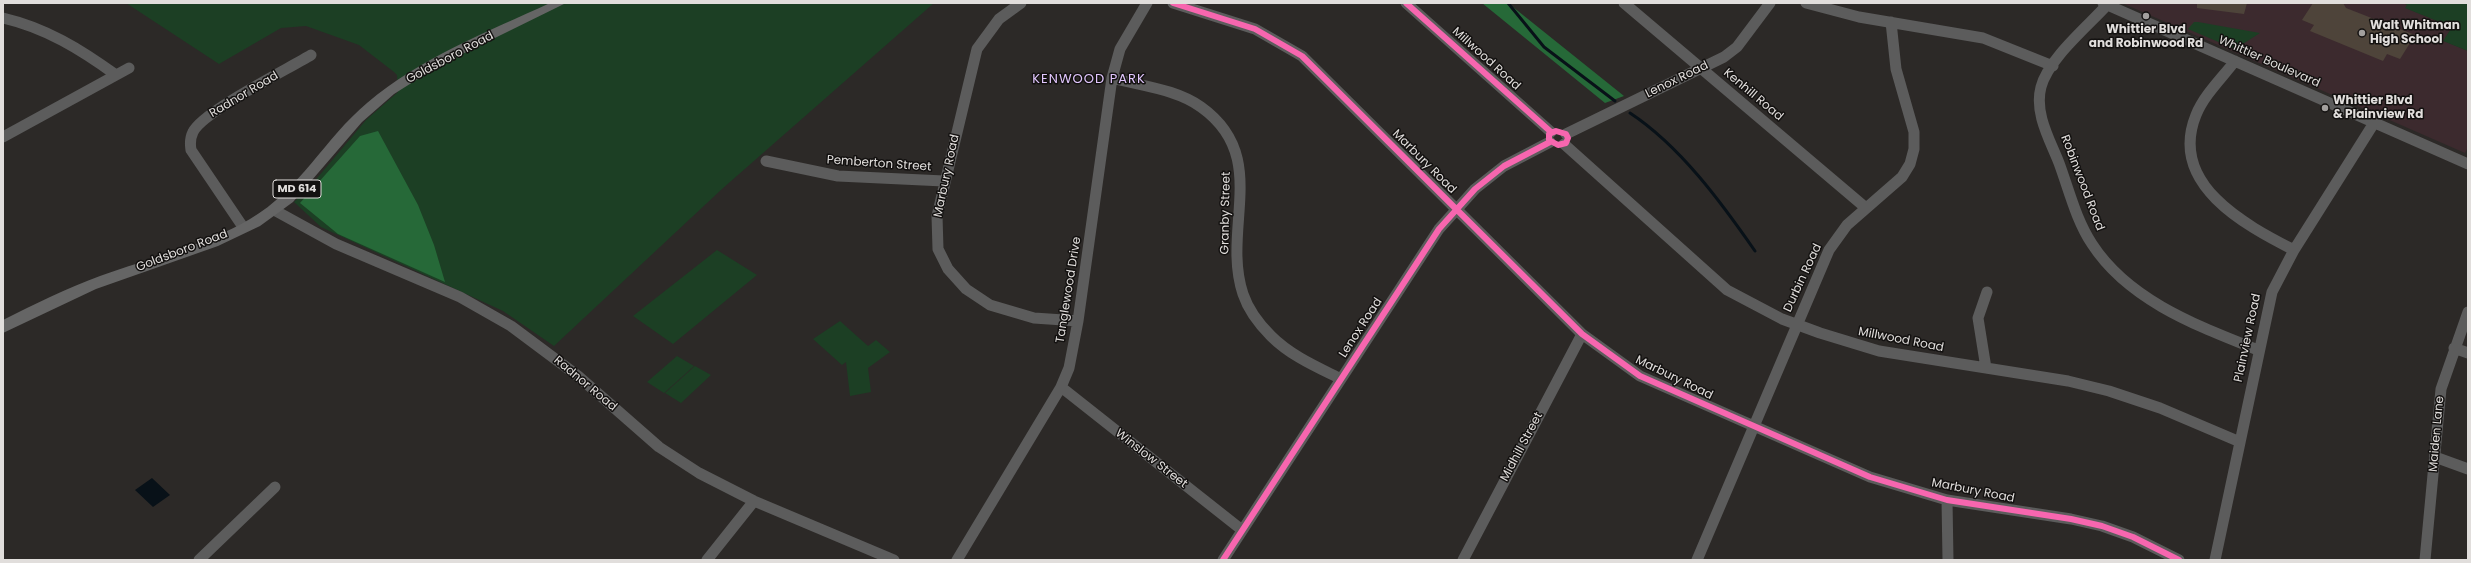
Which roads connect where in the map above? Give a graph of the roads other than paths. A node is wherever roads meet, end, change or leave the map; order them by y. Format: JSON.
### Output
{"nodes":[{"id":1,"x":560,"y":3,"type":"edge"},
{"id":2,"x":1021,"y":3,"type":"edge"},
{"id":3,"x":1147,"y":3,"type":"edge"},
{"id":4,"x":1173,"y":3,"type":"edge"},
{"id":5,"x":1406,"y":3,"type":"edge"},
{"id":6,"x":1624,"y":3,"type":"edge"},
{"id":7,"x":1770,"y":3,"type":"edge"},
{"id":8,"x":1806,"y":3,"type":"edge"},
{"id":9,"x":2105,"y":4,"type":"edge"},
{"id":10,"x":3,"y":18,"type":"edge"},
{"id":11,"x":1891,"y":22,"type":"junction"},
{"id":12,"x":311,"y":55,"type":"dead end"},
{"id":13,"x":2235,"y":61,"type":"junction"},
{"id":14,"x":2052,"y":66,"type":"junction"},
{"id":15,"x":129,"y":68,"type":"dead end"},
{"id":16,"x":1702,"y":68,"type":"junction"},
{"id":17,"x":116,"y":75,"type":"junction"},
{"id":18,"x":1112,"y":78,"type":"junction"},
{"id":19,"x":2374,"y":123,"type":"junction"},
{"id":20,"x":3,"y":137,"type":"edge"},
{"id":21,"x":1551,"y":137,"type":"junction"},
{"id":22,"x":1565,"y":139,"type":"junction"},
{"id":23,"x":766,"y":161,"type":"dead end"},
{"id":24,"x":2468,"y":164,"type":"edge"},
{"id":25,"x":944,"y":181,"type":"junction"},
{"id":26,"x":1866,"y":208,"type":"junction"},
{"id":27,"x":1455,"y":209,"type":"junction"},
{"id":28,"x":274,"y":210,"type":"junction"},
{"id":29,"x":243,"y":227,"type":"junction"},
{"id":30,"x":2294,"y":250,"type":"junction"},
{"id":31,"x":1988,"y":292,"type":"dead end"},
{"id":32,"x":2468,"y":312,"type":"edge"},
{"id":33,"x":1078,"y":321,"type":"junction"},
{"id":34,"x":1796,"y":324,"type":"junction"},
{"id":35,"x":3,"y":327,"type":"edge"},
{"id":36,"x":1582,"y":334,"type":"junction"},
{"id":37,"x":2454,"y":348,"type":"junction"},
{"id":38,"x":2258,"y":350,"type":"junction"},
{"id":39,"x":2468,"y":353,"type":"edge"},
{"id":40,"x":1986,"y":368,"type":"junction"},
{"id":41,"x":1341,"y":379,"type":"junction"},
{"id":42,"x":1061,"y":387,"type":"junction"},
{"id":43,"x":1753,"y":427,"type":"junction"},
{"id":44,"x":2240,"y":442,"type":"junction"},
{"id":45,"x":2435,"y":457,"type":"junction"},
{"id":46,"x":2468,"y":469,"type":"edge"},
{"id":47,"x":275,"y":487,"type":"dead end"},
{"id":48,"x":1947,"y":500,"type":"junction"},
{"id":49,"x":754,"y":501,"type":"junction"},
{"id":50,"x":1242,"y":530,"type":"junction"},
{"id":51,"x":199,"y":560,"type":"edge"},
{"id":52,"x":706,"y":560,"type":"edge"},
{"id":53,"x":894,"y":560,"type":"edge"},
{"id":54,"x":957,"y":560,"type":"edge"},
{"id":55,"x":1223,"y":560,"type":"edge"},
{"id":56,"x":1463,"y":560,"type":"edge"},
{"id":57,"x":1697,"y":560,"type":"edge"},
{"id":58,"x":1948,"y":560,"type":"edge"},
{"id":59,"x":2180,"y":560,"type":"edge"},
{"id":60,"x":2215,"y":560,"type":"edge"},
{"id":61,"x":2425,"y":560,"type":"edge"}],
"edges":[{"from":1,"to":28,"type":"main road","name":"Goldsboro Road","number":"MD 614"},
{"from":2,"to":25,"type":"street","name":"Marbury Road"},
{"from":3,"to":18,"type":"street","name":"Tanglewood Drive"},
{"from":4,"to":27,"type":"street","name":"Marbury Road"},
{"from":5,"to":21,"type":"street","name":"Millwood Road"},
{"from":6,"to":16,"type":"street","name":"Kenhill Road"},
{"from":7,"to":16,"type":"street","name":"Lenox Road"},
{"from":8,"to":11,"type":"street"},
{"from":9,"to":13,"type":"street","name":"Whittier Boulevard"},
{"from":9,"to":14,"type":"street","name":"Robinwood Road"},
{"from":10,"to":17,"type":"street"},
{"from":11,"to":14,"type":"street"},
{"from":11,"to":26,"type":"street","name":"Durbin Road"},
{"from":12,"to":29,"type":"street","name":"Radnor Road"},
{"from":13,"to":19,"type":"street","name":"Whittier Boulevard"},
{"from":13,"to":30,"type":"street"},
{"from":14,"to":38,"type":"street","name":"Robinwood Road"},
{"from":15,"to":17,"type":"street"},
{"from":16,"to":22,"type":"street","name":"Lenox Road"},
{"from":16,"to":26,"type":"street","name":"Kenhill Road"},
{"from":17,"to":20,"type":"street"},
{"from":18,"to":33,"type":"street","name":"Tanglewood Drive"},
{"from":18,"to":41,"type":"street","name":"Granby Street"},
{"from":19,"to":24,"type":"street","name":"Whittier Boulevard"},
{"from":19,"to":30,"type":"street","name":"Plainview Road"},
{"from":21,"to":22,"type":"street"},
{"from":21,"to":27,"type":"street","name":"Lenox Road"},
{"from":22,"to":34,"type":"street","name":"Millwood Road"},
{"from":23,"to":25,"type":"street","name":"Pemberton Street"},
{"from":25,"to":33,"type":"street","name":"Marbury Road"},
{"from":26,"to":34,"type":"street","name":"Durbin Road"},
{"from":27,"to":36,"type":"street","name":"Marbury Road"},
{"from":27,"to":41,"type":"street","name":"Lenox Road"},
{"from":28,"to":29,"type":"main road","name":"Goldsboro Road","number":"MD 614"},
{"from":28,"to":49,"type":"street","name":"Radnor Road"},
{"from":29,"to":35,"type":"main road","name":"Goldsboro Road","number":"MD 614"},
{"from":30,"to":38,"type":"street","name":"Plainview Road"},
{"from":31,"to":40,"type":"street"},
{"from":32,"to":37,"type":"street","name":"Maiden Lane"},
{"from":33,"to":42,"type":"street","name":"Tanglewood Drive"},
{"from":34,"to":40,"type":"street","name":"Millwood Road"},
{"from":34,"to":43,"type":"street","name":"Durbin Road"},
{"from":36,"to":43,"type":"street","name":"Marbury Road"},
{"from":36,"to":56,"type":"street","name":"Midhill Street"},
{"from":37,"to":39,"type":"street"},
{"from":37,"to":45,"type":"street","name":"Maiden Lane"},
{"from":38,"to":44,"type":"street","name":"Plainview Road"},
{"from":40,"to":44,"type":"street","name":"Millwood Road"},
{"from":41,"to":50,"type":"street","name":"Lenox Road"},
{"from":42,"to":50,"type":"street","name":"Winslow Street"},
{"from":42,"to":54,"type":"street","name":"Tanglewood Drive"},
{"from":43,"to":48,"type":"street","name":"Marbury Road"},
{"from":43,"to":57,"type":"street","name":"Durbin Road"},
{"from":44,"to":60,"type":"street","name":"Plainview Road"},
{"from":45,"to":46,"type":"street"},
{"from":45,"to":61,"type":"street","name":"Maiden Lane"},
{"from":47,"to":51,"type":"street"},
{"from":48,"to":58,"type":"street"},
{"from":48,"to":59,"type":"street","name":"Marbury Road"},
{"from":49,"to":52,"type":"street"},
{"from":49,"to":53,"type":"street","name":"Radnor Road"},
{"from":50,"to":55,"type":"street","name":"Lenox Road"}]}
